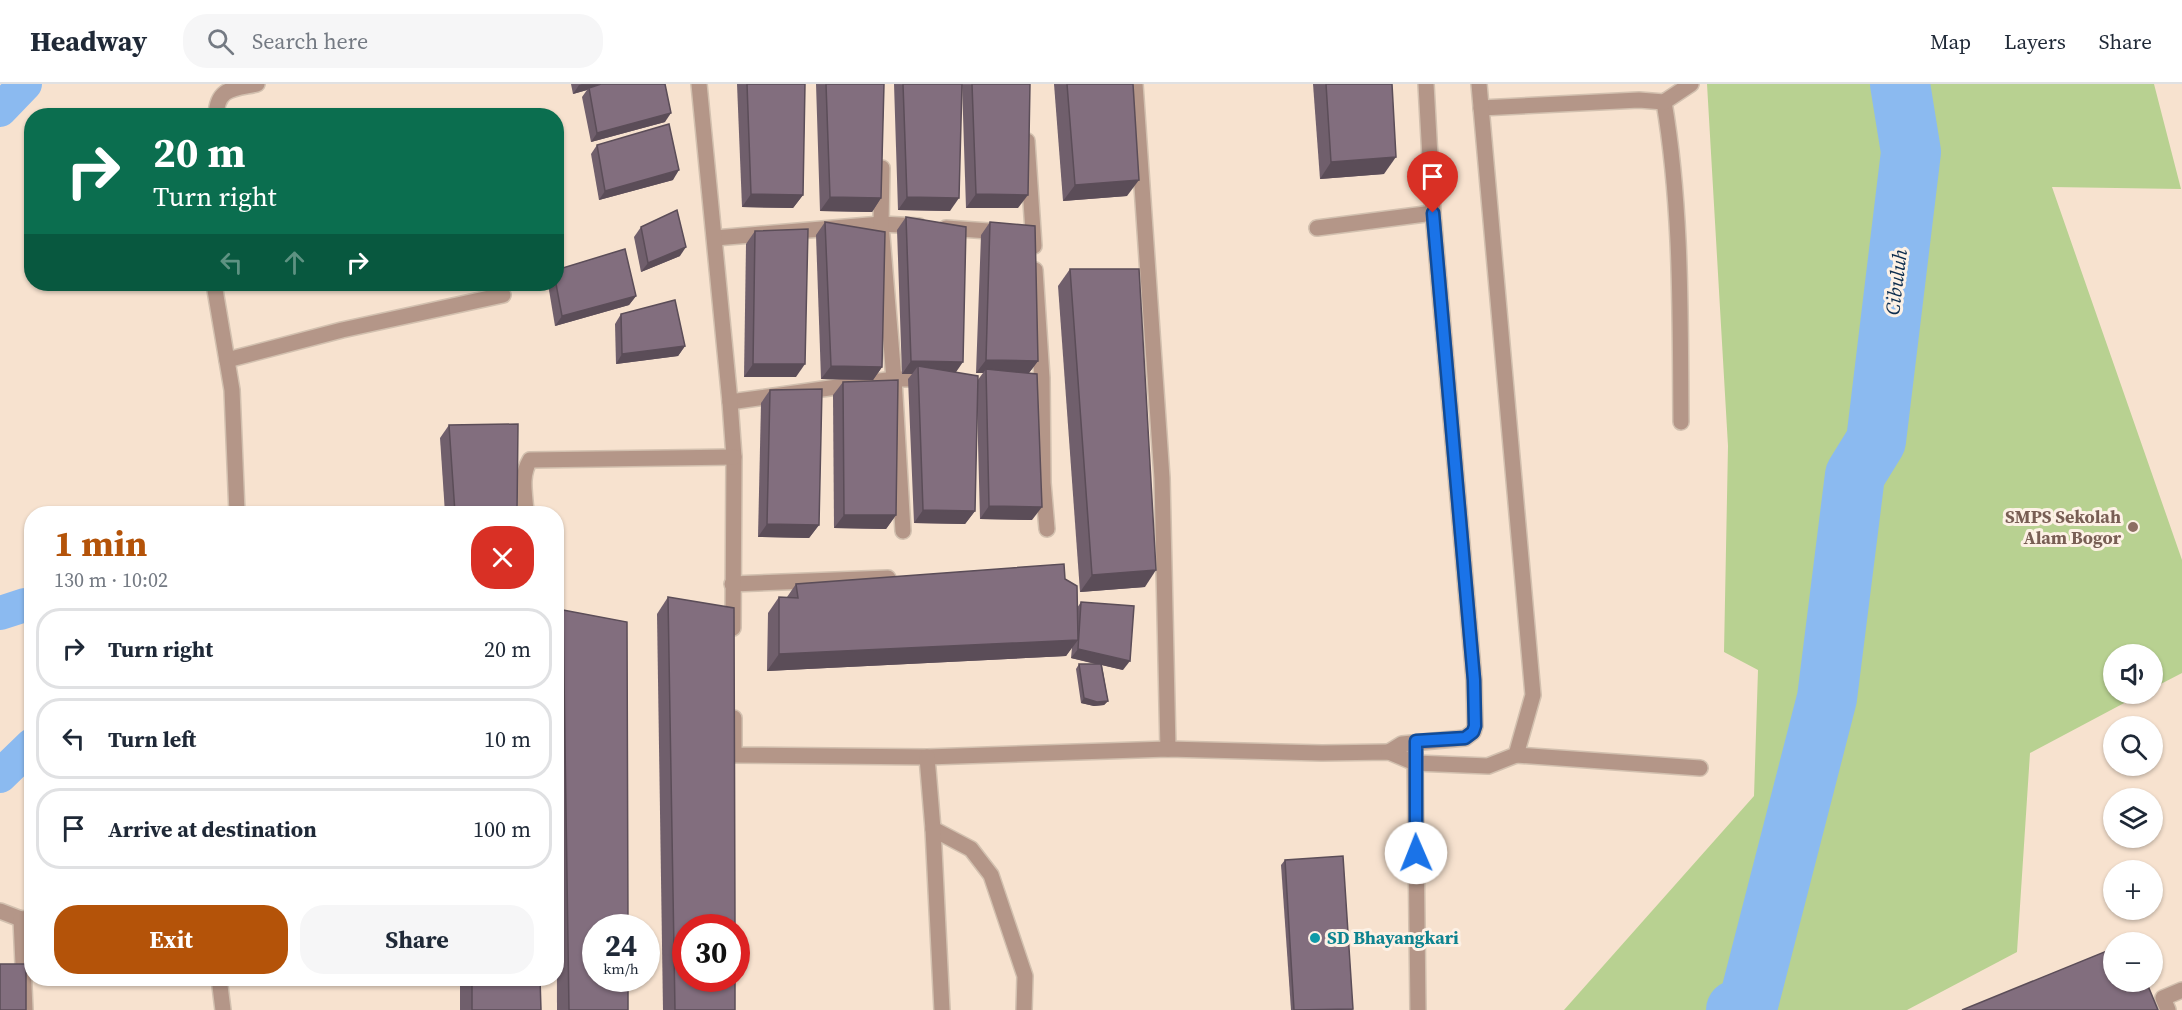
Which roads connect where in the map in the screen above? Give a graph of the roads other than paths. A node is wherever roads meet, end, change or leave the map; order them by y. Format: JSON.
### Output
{"nodes":[{"id":1,"x":257,"y":84,"type":"edge"},
{"id":2,"x":699,"y":84,"type":"edge"},
{"id":3,"x":1135,"y":84,"type":"edge"},
{"id":4,"x":1426,"y":84,"type":"edge"},
{"id":5,"x":1479,"y":84,"type":"edge"},
{"id":6,"x":1691,"y":84,"type":"edge"},
{"id":7,"x":1664,"y":102,"type":"junction"},
{"id":8,"x":216,"y":108,"type":"edge"},
{"id":9,"x":1481,"y":108,"type":"junction"},
{"id":10,"x":1026,"y":130,"type":"edge"},
{"id":11,"x":882,"y":154,"type":"edge"},
{"id":12,"x":1433,"y":213,"type":"junction"},
{"id":13,"x":881,"y":224,"type":"junction"},
{"id":14,"x":1317,"y":228,"type":"dead end"},
{"id":15,"x":1033,"y":234,"type":"junction"},
{"id":16,"x":715,"y":238,"type":"junction"},
{"id":17,"x":215,"y":291,"type":"edge"},
{"id":18,"x":503,"y":295,"type":"dead end"},
{"id":19,"x":227,"y":360,"type":"junction"},
{"id":20,"x":894,"y":379,"type":"junction"},
{"id":21,"x":939,"y":379,"type":"edge"},
{"id":22,"x":730,"y":402,"type":"junction"},
{"id":23,"x":1681,"y":422,"type":"dead end"},
{"id":24,"x":734,"y":457,"type":"junction"},
{"id":25,"x":237,"y":506,"type":"edge"},
{"id":26,"x":526,"y":506,"type":"edge"},
{"id":27,"x":1047,"y":529,"type":"dead end"},
{"id":28,"x":903,"y":531,"type":"dead end"},
{"id":29,"x":902,"y":577,"type":"edge"},
{"id":30,"x":732,"y":584,"type":"junction"},
{"id":31,"x":733,"y":641,"type":"edge"},
{"id":32,"x":734,"y":698,"type":"edge"},
{"id":33,"x":1416,"y":741,"type":"junction"},
{"id":34,"x":1168,"y":749,"type":"junction"},
{"id":35,"x":1389,"y":752,"type":"junction"},
{"id":36,"x":1516,"y":755,"type":"junction"},
{"id":37,"x":927,"y":757,"type":"junction"},
{"id":38,"x":1415,"y":763,"type":"junction"},
{"id":39,"x":1700,"y":768,"type":"dead end"},
{"id":40,"x":933,"y":829,"type":"junction"},
{"id":41,"x":0,"y":911,"type":"edge"},
{"id":42,"x":24,"y":918,"type":"edge"},
{"id":43,"x":25,"y":986,"type":"edge"},
{"id":44,"x":220,"y":986,"type":"edge"},
{"id":45,"x":2182,"y":990,"type":"edge"},
{"id":46,"x":25,"y":1010,"type":"edge"},
{"id":47,"x":223,"y":1010,"type":"edge"},
{"id":48,"x":942,"y":1010,"type":"edge"},
{"id":49,"x":1024,"y":1010,"type":"edge"},
{"id":50,"x":1418,"y":1010,"type":"edge"},
{"id":51,"x":2168,"y":1010,"type":"edge"}],
"edges":[{"from":1,"to":8,"type":"street"},
{"from":2,"to":16,"type":"street"},
{"from":3,"to":34,"type":"street"},
{"from":4,"to":12,"type":"street"},
{"from":5,"to":9,"type":"street"},
{"from":6,"to":7,"type":"street"},
{"from":7,"to":9,"type":"street"},
{"from":7,"to":23,"type":"street"},
{"from":9,"to":36,"type":"street"},
{"from":10,"to":15,"type":"street"},
{"from":11,"to":13,"type":"street"},
{"from":12,"to":14,"type":"street"},
{"from":12,"to":33,"type":"street"},
{"from":13,"to":15,"type":"street"},
{"from":13,"to":16,"type":"street"},
{"from":13,"to":20,"type":"street"},
{"from":15,"to":27,"type":"street"},
{"from":16,"to":22,"type":"street"},
{"from":17,"to":19,"type":"street"},
{"from":18,"to":19,"type":"street"},
{"from":19,"to":25,"type":"street"},
{"from":20,"to":21,"type":"street"},
{"from":20,"to":22,"type":"street"},
{"from":20,"to":28,"type":"street"},
{"from":22,"to":24,"type":"street"},
{"from":24,"to":26,"type":"street"},
{"from":24,"to":30,"type":"street"},
{"from":29,"to":30,"type":"street"},
{"from":30,"to":31,"type":"street"},
{"from":32,"to":37,"type":"street"},
{"from":33,"to":35,"type":"street"},
{"from":33,"to":38,"type":"street"},
{"from":34,"to":35,"type":"street"},
{"from":34,"to":37,"type":"street"},
{"from":35,"to":38,"type":"street"},
{"from":36,"to":38,"type":"street"},
{"from":36,"to":39,"type":"street"},
{"from":37,"to":40,"type":"street"},
{"from":38,"to":50,"type":"street"},
{"from":40,"to":48,"type":"street"},
{"from":40,"to":49,"type":"street"},
{"from":41,"to":42,"type":"street"},
{"from":43,"to":46,"type":"street"},
{"from":44,"to":47,"type":"street"},
{"from":45,"to":51,"type":"street"}]}
